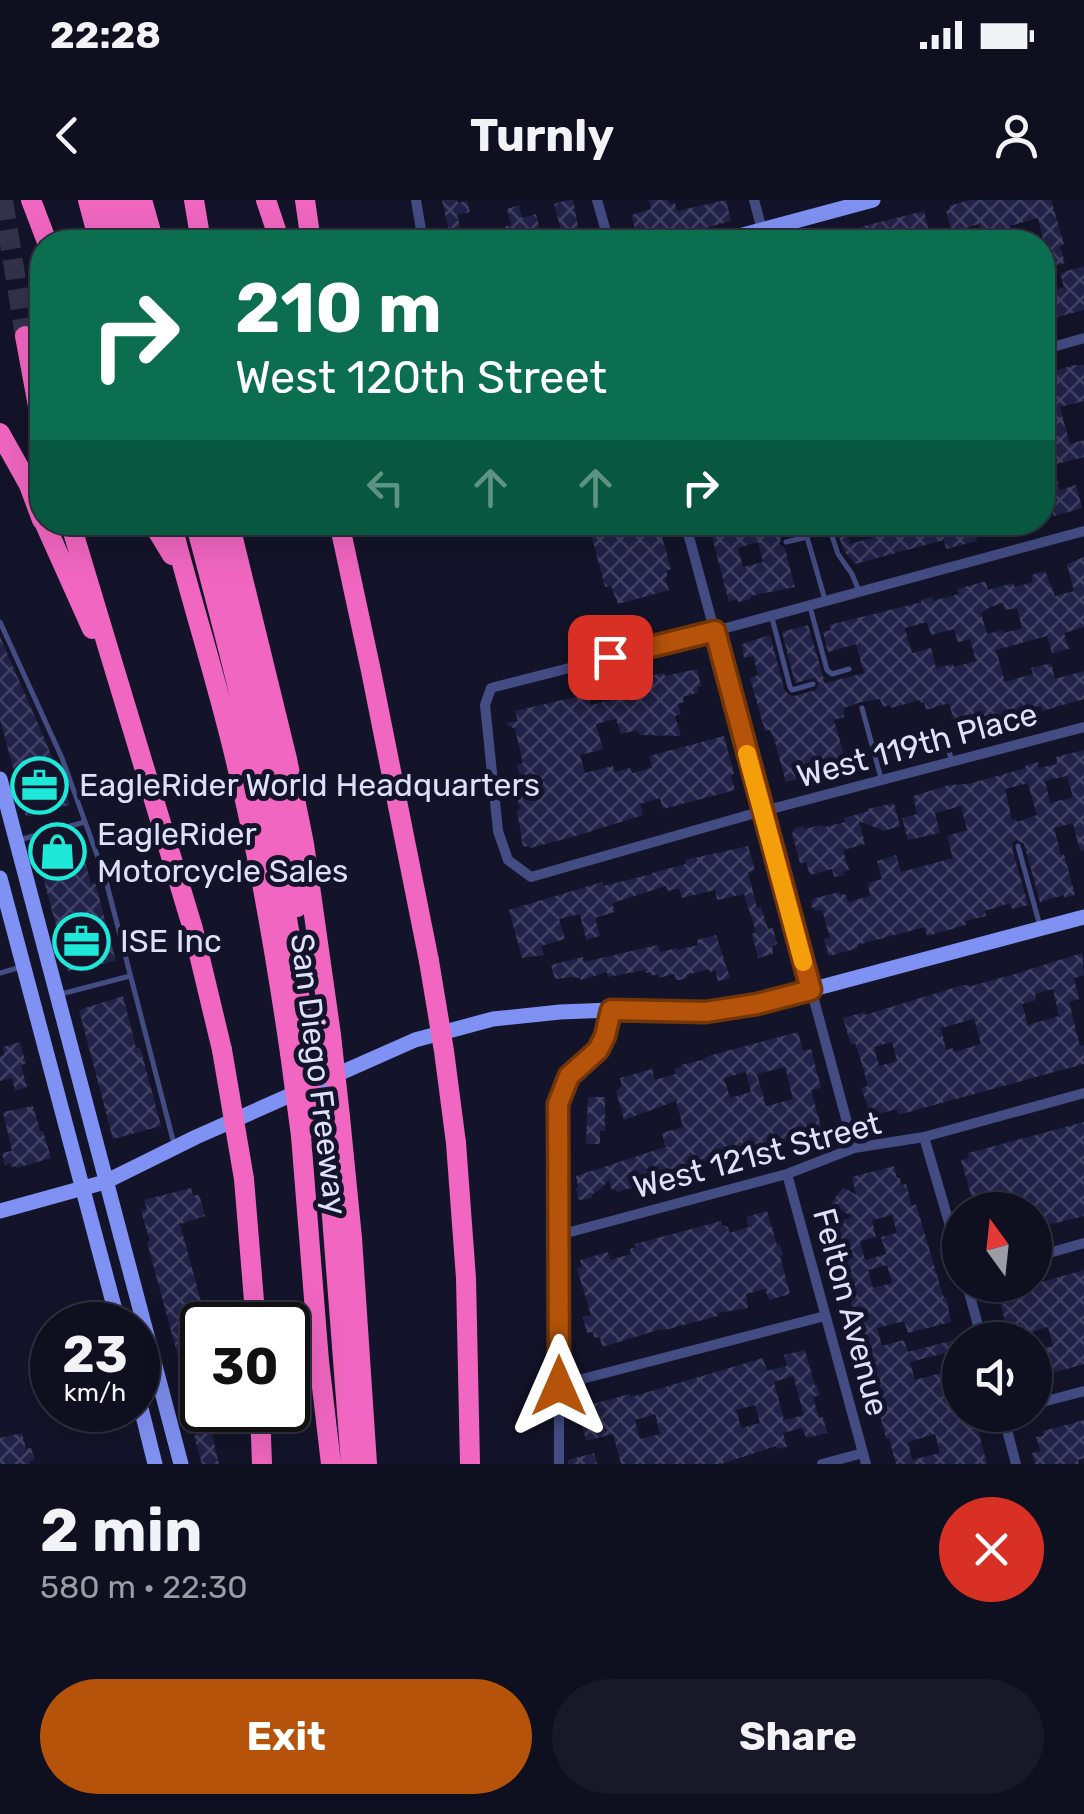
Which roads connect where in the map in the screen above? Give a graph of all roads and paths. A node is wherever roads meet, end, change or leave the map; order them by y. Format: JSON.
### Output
{"nodes":[{"id":1,"x":31,"y":200,"type":"edge"},
{"id":2,"x":88,"y":200,"type":"edge"},
{"id":3,"x":108,"y":200,"type":"edge"},
{"id":4,"x":126,"y":200,"type":"edge"},
{"id":5,"x":142,"y":200,"type":"edge"},
{"id":6,"x":194,"y":200,"type":"edge"},
{"id":7,"x":266,"y":200,"type":"edge"},
{"id":8,"x":304,"y":200,"type":"edge"},
{"id":9,"x":416,"y":200,"type":"edge"},
{"id":10,"x":597,"y":200,"type":"edge"},
{"id":11,"x":754,"y":200,"type":"edge"},
{"id":12,"x":865,"y":201,"type":"edge"},
{"id":13,"x":42,"y":230,"type":"edge"},
{"id":14,"x":95,"y":230,"type":"edge"},
{"id":15,"x":117,"y":230,"type":"edge"},
{"id":16,"x":135,"y":230,"type":"edge"},
{"id":17,"x":151,"y":230,"type":"edge"},
{"id":18,"x":199,"y":230,"type":"edge"},
{"id":19,"x":276,"y":230,"type":"edge"},
{"id":20,"x":309,"y":230,"type":"edge"},
{"id":21,"x":421,"y":230,"type":"edge"},
{"id":22,"x":606,"y":230,"type":"edge"},
{"id":23,"x":762,"y":230,"type":"joint"},
{"id":24,"x":25,"y":336,"type":"tunnel mouth"},
{"id":25,"x":1084,"y":338,"type":"edge"},
{"id":26,"x":1055,"y":346,"type":"edge"},
{"id":27,"x":30,"y":363,"type":"edge"},
{"id":28,"x":0,"y":433,"type":"edge"},
{"id":29,"x":30,"y":488,"type":"edge"},
{"id":30,"x":1084,"y":531,"type":"edge"},
{"id":31,"x":49,"y":535,"type":"edge"},
{"id":32,"x":74,"y":535,"type":"edge"},
{"id":33,"x":160,"y":535,"type":"edge"},
{"id":34,"x":174,"y":535,"type":"edge"},
{"id":35,"x":198,"y":535,"type":"edge"},
{"id":36,"x":216,"y":535,"type":"edge"},
{"id":37,"x":232,"y":535,"type":"edge"},
{"id":38,"x":241,"y":535,"type":"edge"},
{"id":39,"x":342,"y":535,"type":"edge"},
{"id":40,"x":353,"y":535,"type":"edge"},
{"id":41,"x":689,"y":535,"type":"edge"},
{"id":42,"x":832,"y":535,"type":"edge"},
{"id":43,"x":786,"y":542,"type":"dead end"},
{"id":44,"x":186,"y":578,"type":"junction"},
{"id":45,"x":859,"y":590,"type":"junction"},
{"id":46,"x":248,"y":596,"type":"junction"},
{"id":47,"x":824,"y":600,"type":"junction"},
{"id":48,"x":809,"y":604,"type":"junction"},
{"id":49,"x":771,"y":615,"type":"junction"},
{"id":50,"x":0,"y":622,"type":"edge"},
{"id":51,"x":715,"y":631,"type":"junction"},
{"id":52,"x":848,"y":669,"type":"dead end"},
{"id":53,"x":371,"y":672,"type":"junction"},
{"id":54,"x":813,"y":684,"type":"dead end"},
{"id":55,"x":122,"y":694,"type":"junction"},
{"id":56,"x":862,"y":708,"type":"dead end"},
{"id":57,"x":1084,"y":726,"type":"edge"},
{"id":58,"x":873,"y":748,"type":"junction"},
{"id":59,"x":952,"y":762,"type":"junction"},
{"id":60,"x":0,"y":779,"type":"edge"},
{"id":61,"x":882,"y":781,"type":"junction"},
{"id":62,"x":762,"y":812,"type":"junction"},
{"id":63,"x":86,"y":822,"type":"junction"},
{"id":64,"x":16,"y":840,"type":"junction"},
{"id":65,"x":1018,"y":846,"type":"dead end"},
{"id":66,"x":0,"y":878,"type":"edge"},
{"id":67,"x":1084,"y":917,"type":"edge"},
{"id":68,"x":1040,"y":929,"type":"junction"},
{"id":69,"x":24,"y":967,"type":"junction"},
{"id":70,"x":0,"y":973,"type":"edge"},
{"id":71,"x":130,"y":976,"type":"junction"},
{"id":72,"x":811,"y":990,"type":"junction"},
{"id":73,"x":56,"y":995,"type":"junction"},
{"id":74,"x":611,"y":1010,"type":"junction"},
{"id":75,"x":311,"y":1044,"type":"junction"},
{"id":76,"x":1084,"y":1094,"type":"edge"},
{"id":77,"x":320,"y":1126,"type":"junction"},
{"id":78,"x":924,"y":1137,"type":"junction"},
{"id":79,"x":175,"y":1146,"type":"junction"},
{"id":80,"x":854,"y":1148,"type":"junction"},
{"id":81,"x":786,"y":1174,"type":"junction"},
{"id":82,"x":105,"y":1182,"type":"junction"},
{"id":83,"x":84,"y":1188,"type":"junction"},
{"id":84,"x":942,"y":1198,"type":"edge"},
{"id":85,"x":0,"y":1211,"type":"edge"},
{"id":86,"x":559,"y":1234,"type":"junction"},
{"id":87,"x":1084,"y":1244,"type":"edge"},
{"id":88,"x":1052,"y":1252,"type":"edge"},
{"id":89,"x":114,"y":1302,"type":"edge"},
{"id":90,"x":254,"y":1302,"type":"edge"},
{"id":91,"x":825,"y":1316,"type":"junction"},
{"id":92,"x":559,"y":1386,"type":"junction"},
{"id":93,"x":1084,"y":1391,"type":"edge"},
{"id":94,"x":1052,"y":1399,"type":"edge"},
{"id":95,"x":147,"y":1432,"type":"edge"},
{"id":96,"x":261,"y":1432,"type":"edge"},
{"id":97,"x":1008,"y":1432,"type":"edge"},
{"id":98,"x":865,"y":1458,"type":"edge"},
{"id":99,"x":336,"y":1462,"type":"edge"},
{"id":100,"x":155,"y":1464,"type":"edge"},
{"id":101,"x":181,"y":1464,"type":"edge"},
{"id":102,"x":262,"y":1464,"type":"edge"},
{"id":103,"x":367,"y":1464,"type":"edge"},
{"id":104,"x":470,"y":1464,"type":"edge"},
{"id":105,"x":559,"y":1464,"type":"edge"},
{"id":106,"x":822,"y":1464,"type":"edge"},
{"id":107,"x":1016,"y":1464,"type":"edge"}],
"edges":[{"from":1,"to":13,"type":"highway"},
{"from":2,"to":14,"type":"highway"},
{"from":3,"to":15,"type":"highway"},
{"from":4,"to":16,"type":"highway"},
{"from":5,"to":17,"type":"highway"},
{"from":6,"to":18,"type":"highway"},
{"from":7,"to":19,"type":"highway"},
{"from":8,"to":20,"type":"highway"},
{"from":9,"to":21,"type":"street"},
{"from":10,"to":22,"type":"street"},
{"from":11,"to":23,"type":"street"},
{"from":12,"to":23,"type":"main road"},
{"from":24,"to":27,"type":"highway"},
{"from":25,"to":26,"type":"street"},
{"from":28,"to":29,"type":"highway"},
{"from":30,"to":45,"type":"street"},
{"from":31,"to":55,"type":"highway"},
{"from":32,"to":55,"type":"highway"},
{"from":33,"to":44,"type":"highway"},
{"from":34,"to":44,"type":"highway","name":"San Diego Freeway"},
{"from":35,"to":75,"type":"highway"},
{"from":36,"to":75,"type":"highway"},
{"from":37,"to":46,"type":"highway","name":"San Diego Freeway"},
{"from":38,"to":46,"type":"highway"},
{"from":39,"to":53,"type":"highway"},
{"from":40,"to":53,"type":"highway"},
{"from":41,"to":51,"type":"street"},
{"from":42,"to":45,"type":"lane"},
{"from":43,"to":47,"type":"lane"},
{"from":44,"to":75,"type":"highway","name":"San Diego Freeway"},
{"from":45,"to":47,"type":"street"},
{"from":46,"to":75,"type":"highway","name":"San Diego Freeway"},
{"from":47,"to":48,"type":"street"},
{"from":48,"to":49,"type":"street"},
{"from":48,"to":52,"type":"lane"},
{"from":49,"to":51,"type":"street"},
{"from":49,"to":54,"type":"lane"},
{"from":50,"to":63,"type":"lane"},
{"from":51,"to":62,"type":"street"},
{"from":51,"to":62,"type":"street","name":"West 119th Place"},
{"from":53,"to":104,"type":"highway","bridge":true},
{"from":55,"to":90,"type":"highway","bridge":true},
{"from":56,"to":58,"type":"lane"},
{"from":57,"to":59,"type":"street","name":"West 119th Place"},
{"from":58,"to":59,"type":"lane"},
{"from":58,"to":61,"type":"lane"},
{"from":59,"to":61,"type":"street","name":"West 119th Place"},
{"from":60,"to":64,"type":"main road"},
{"from":61,"to":62,"type":"street","name":"West 119th Place"},
{"from":62,"to":72,"type":"street"},
{"from":63,"to":64,"type":"lane"},
{"from":63,"to":71,"type":"lane"},
{"from":64,"to":73,"type":"main road"},
{"from":65,"to":68,"type":"lane"},
{"from":66,"to":69,"type":"main road"},
{"from":67,"to":68,"type":"main road"},
{"from":68,"to":72,"type":"main road"},
{"from":69,"to":70,"type":"lane"},
{"from":69,"to":83,"type":"main road"},
{"from":71,"to":73,"type":"lane"},
{"from":71,"to":79,"type":"lane"},
{"from":72,"to":74,"type":"main road"},
{"from":72,"to":80,"type":"street"},
{"from":73,"to":82,"type":"main road"},
{"from":74,"to":79,"type":"main road"},
{"from":74,"to":86,"type":"street"},
{"from":75,"to":77,"type":"highway","name":"San Diego Freeway","bridge":true},
{"from":75,"to":77,"type":"highway","name":"San Diego Freeway","bridge":true},
{"from":76,"to":78,"type":"street","name":"West 121st Street"},
{"from":77,"to":99,"type":"highway","name":"San Diego Freeway"},
{"from":77,"to":103,"type":"highway","name":"San Diego Freeway"},
{"from":78,"to":80,"type":"street","name":"West 121st Street"},
{"from":78,"to":84,"type":"street"},
{"from":79,"to":82,"type":"main road"},
{"from":80,"to":81,"type":"street","name":"West 121st Street"},
{"from":81,"to":86,"type":"street","name":"West 121st Street"},
{"from":81,"to":91,"type":"street","name":"Felton Avenue"},
{"from":82,"to":83,"type":"main road"},
{"from":82,"to":101,"type":"main road"},
{"from":83,"to":85,"type":"main road"},
{"from":83,"to":89,"type":"main road"},
{"from":86,"to":92,"type":"street"},
{"from":87,"to":88,"type":"street"},
{"from":91,"to":92,"type":"street"},
{"from":91,"to":98,"type":"street","name":"Felton Avenue"},
{"from":92,"to":105,"type":"street"},
{"from":93,"to":94,"type":"street"},
{"from":95,"to":100,"type":"main road"},
{"from":96,"to":102,"type":"highway"},
{"from":97,"to":107,"type":"street"},
{"from":98,"to":106,"type":"street"}]}
